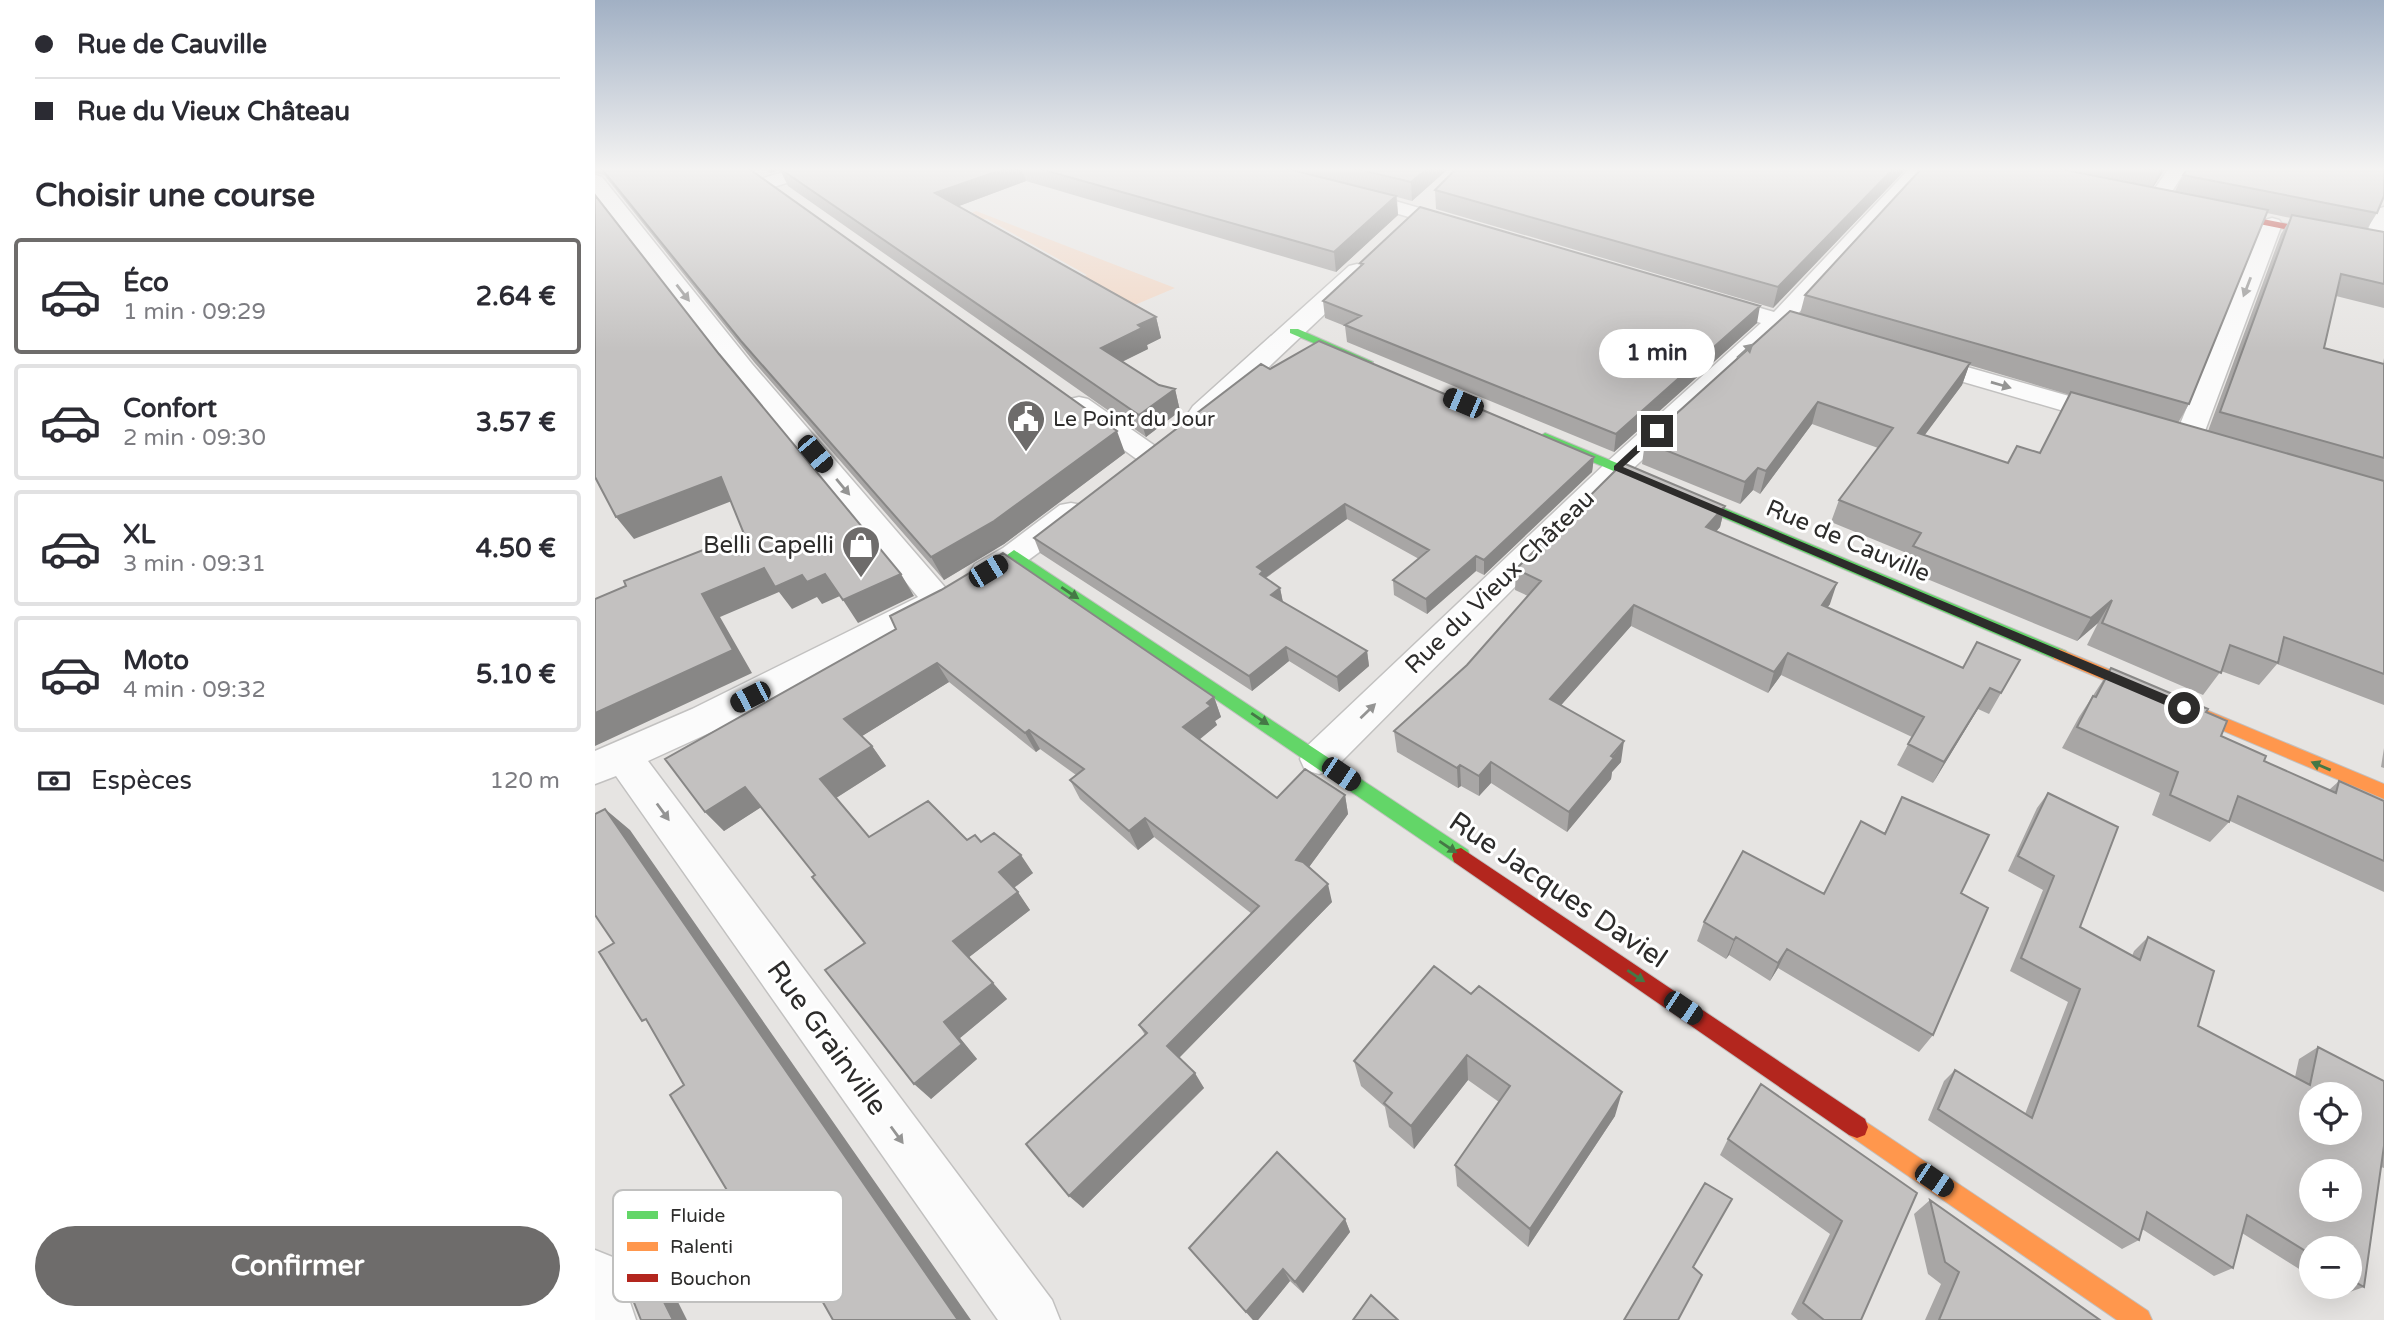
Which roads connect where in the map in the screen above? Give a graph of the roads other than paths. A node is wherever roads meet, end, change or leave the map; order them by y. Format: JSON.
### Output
{"nodes":[{"id":1,"x":633,"y":230,"type":"edge"},
{"id":2,"x":1401,"y":230,"type":"edge"},
{"id":3,"x":1477,"y":230,"type":"edge"},
{"id":4,"x":1863,"y":230,"type":"edge"},
{"id":5,"x":2270,"y":230,"type":"edge"},
{"id":6,"x":2301,"y":230,"type":"edge"},
{"id":7,"x":1483,"y":233,"type":"edge"},
{"id":8,"x":2379,"y":245,"type":"edge"},
{"id":9,"x":1684,"y":293,"type":"edge"},
{"id":10,"x":1778,"y":321,"type":"junction"},
{"id":11,"x":1294,"y":331,"type":"junction"},
{"id":12,"x":1844,"y":340,"type":"edge"},
{"id":13,"x":1897,"y":355,"type":"edge"},
{"id":14,"x":1387,"y":370,"type":"edge"},
{"id":15,"x":1059,"y":391,"type":"edge"},
{"id":16,"x":2135,"y":424,"type":"edge"},
{"id":17,"x":1527,"y":430,"type":"edge"},
{"id":18,"x":2161,"y":432,"type":"edge"},
{"id":19,"x":2188,"y":439,"type":"junction"},
{"id":20,"x":1163,"y":443,"type":"junction"},
{"id":21,"x":2214,"y":447,"type":"edge"},
{"id":22,"x":1617,"y":468,"type":"junction"},
{"id":23,"x":1125,"y":472,"type":"edge"},
{"id":24,"x":1091,"y":497,"type":"edge"},
{"id":25,"x":1014,"y":555,"type":"junction"},
{"id":26,"x":939,"y":600,"type":"junction"},
{"id":27,"x":1319,"y":759,"type":"junction"},
{"id":28,"x":609,"y":762,"type":"edge"},
{"id":29,"x":2384,"y":792,"type":"edge"},
{"id":30,"x":595,"y":1278,"type":"edge"},
{"id":31,"x":608,"y":1320,"type":"edge"},
{"id":32,"x":1031,"y":1320,"type":"edge"},
{"id":33,"x":2139,"y":1320,"type":"edge"}],
"edges":[{"from":1,"to":26,"type":"street","one_way":true},
{"from":2,"to":11,"type":"street"},
{"from":3,"to":7,"type":"street"},
{"from":4,"to":10,"type":"street","name":"Rue du Vieux Château"},
{"from":5,"to":19,"type":"street","one_way":true},
{"from":6,"to":8,"type":"street"},
{"from":9,"to":10,"type":"street"},
{"from":10,"to":12,"type":"street"},
{"from":22,"to":10,"type":"street","name":"Rue du Vieux Château","one_way":true},
{"from":11,"to":14,"type":"street"},
{"from":11,"to":20,"type":"street"},
{"from":13,"to":16,"type":"street","one_way":true},
{"from":15,"to":20,"type":"street"},
{"from":17,"to":22,"type":"street","name":"Rue de Cauville"},
{"from":18,"to":19,"type":"street"},
{"from":19,"to":21,"type":"street"},
{"from":20,"to":23,"type":"street"},
{"from":27,"to":22,"type":"street","name":"Rue du Vieux Château","one_way":true},
{"from":29,"to":22,"type":"street","name":"Rue de Cauville","one_way":true},
{"from":24,"to":25,"type":"street"},
{"from":25,"to":26,"type":"street"},
{"from":25,"to":27,"type":"street","name":"Rue Jacques Daviel","one_way":true},
{"from":26,"to":28,"type":"street"},
{"from":27,"to":33,"type":"street","name":"Rue Jacques Daviel","one_way":true},
{"from":28,"to":32,"type":"street","name":"Rue Grainville","one_way":true},
{"from":30,"to":31,"type":"street"}]}
